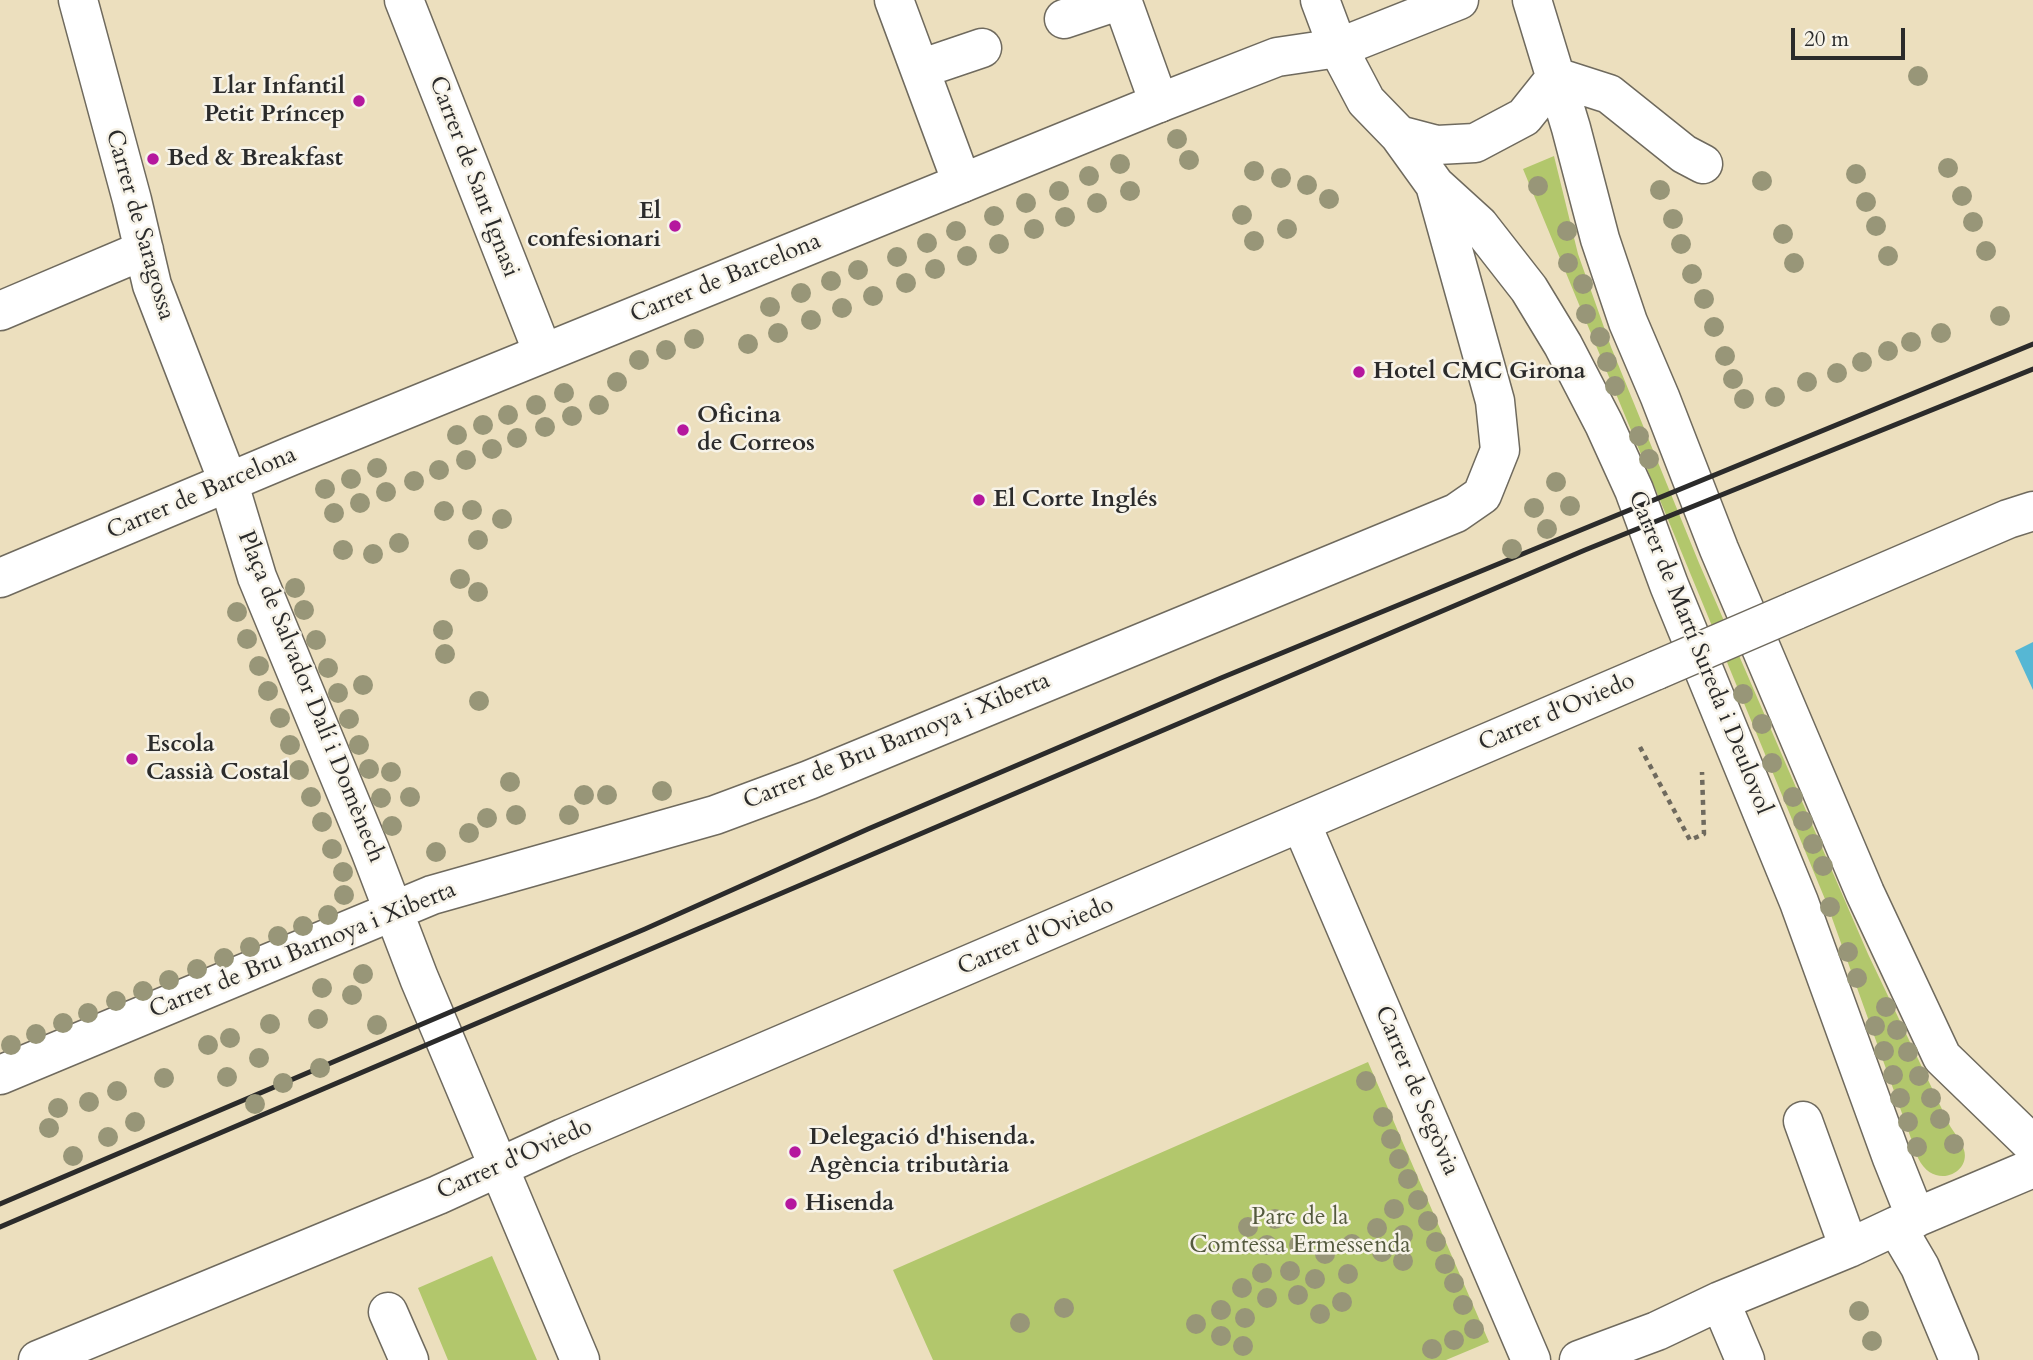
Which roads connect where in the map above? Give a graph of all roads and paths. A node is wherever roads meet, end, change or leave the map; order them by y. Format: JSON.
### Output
{"nodes":[{"id":1,"x":78,"y":0,"type":"edge"},
{"id":2,"x":404,"y":0,"type":"edge"},
{"id":3,"x":894,"y":0,"type":"edge"},
{"id":4,"x":1121,"y":0,"type":"edge"},
{"id":5,"x":1320,"y":0,"type":"edge"},
{"id":6,"x":1458,"y":0,"type":"edge"},
{"id":7,"x":1532,"y":0,"type":"edge"},
{"id":8,"x":1064,"y":19,"type":"dead end"},
{"id":9,"x":982,"y":48,"type":"dead end"},
{"id":10,"x":1338,"y":48,"type":"junction"},
{"id":11,"x":920,"y":69,"type":"junction"},
{"id":12,"x":1556,"y":77,"type":"junction"},
{"id":13,"x":1159,"y":103,"type":"junction"},
{"id":14,"x":1399,"y":135,"type":"junction"},
{"id":15,"x":1703,"y":164,"type":"dead end"},
{"id":16,"x":962,"y":183,"type":"junction"},
{"id":17,"x":1435,"y":185,"type":"junction"},
{"id":18,"x":144,"y":250,"type":"junction"},
{"id":19,"x":0,"y":311,"type":"edge"},
{"id":20,"x":543,"y":353,"type":"junction"},
{"id":21,"x":229,"y":484,"type":"junction"},
{"id":22,"x":2033,"y":510,"type":"edge"},
{"id":23,"x":0,"y":578,"type":"edge"},
{"id":24,"x":1640,"y":747,"type":"dead end"},
{"id":25,"x":1702,"y":769,"type":"dead end"},
{"id":26,"x":1301,"y":823,"type":"junction"},
{"id":27,"x":394,"y":909,"type":"junction"},
{"id":28,"x":0,"y":1075,"type":"edge"},
{"id":29,"x":1803,"y":1121,"type":"dead end"},
{"id":30,"x":2033,"y":1145,"type":"edge"},
{"id":31,"x":498,"y":1167,"type":"junction"},
{"id":32,"x":2033,"y":1168,"type":"edge"},
{"id":33,"x":1906,"y":1222,"type":"junction"},
{"id":34,"x":1850,"y":1248,"type":"junction"},
{"id":35,"x":1720,"y":1301,"type":"junction"},
{"id":36,"x":388,"y":1312,"type":"dead end"},
{"id":37,"x":1596,"y":1357,"type":"edge"},
{"id":38,"x":38,"y":1360,"type":"edge"},
{"id":39,"x":409,"y":1360,"type":"edge"},
{"id":40,"x":580,"y":1360,"type":"edge"},
{"id":41,"x":1531,"y":1360,"type":"edge"},
{"id":42,"x":1745,"y":1360,"type":"edge"},
{"id":43,"x":1959,"y":1360,"type":"edge"}],
"edges":[{"from":1,"to":18,"type":"street","name":"Carrer de Saragossa"},
{"from":2,"to":20,"type":"street","name":"Carrer de Sant Ignasi"},
{"from":3,"to":11,"type":"street"},
{"from":4,"to":8,"type":"street"},
{"from":4,"to":13,"type":"street"},
{"from":5,"to":10,"type":"street","name":"Carrer de Martí Sureda i Deulovol"},
{"from":6,"to":10,"type":"street","name":"Carrer de Barcelona"},
{"from":7,"to":12,"type":"street"},
{"from":9,"to":11,"type":"street"},
{"from":10,"to":13,"type":"street","name":"Carrer de Barcelona"},
{"from":10,"to":14,"type":"street","name":"Carrer de Martí Sureda i Deulovol"},
{"from":11,"to":16,"type":"street"},
{"from":12,"to":14,"type":"street"},
{"from":12,"to":15,"type":"street"},
{"from":12,"to":30,"type":"street"},
{"from":13,"to":16,"type":"street","name":"Carrer de Barcelona"},
{"from":14,"to":17,"type":"street","name":"Carrer de Martí Sureda i Deulovol"},
{"from":16,"to":20,"type":"street","name":"Carrer de Barcelona"},
{"from":17,"to":27,"type":"street","name":"Carrer de Bru Barnoya i Xiberta"},
{"from":17,"to":33,"type":"street","name":"Carrer de Martí Sureda i Deulovol"},
{"from":18,"to":19,"type":"street"},
{"from":18,"to":21,"type":"street","name":"Carrer de Saragossa"},
{"from":20,"to":21,"type":"street","name":"Carrer de Barcelona"},
{"from":21,"to":23,"type":"street","name":"Carrer de Barcelona"},
{"from":21,"to":27,"type":"street","name":"Plaça de Salvador Dalí i Domènech"},
{"from":22,"to":26,"type":"street","name":"Carrer d'Oviedo","bridge":true},
{"from":24,"to":25,"type":"path"},
{"from":26,"to":31,"type":"street","name":"Carrer d'Oviedo"},
{"from":26,"to":41,"type":"street","name":"Carrer de Segòvia"},
{"from":27,"to":28,"type":"street","name":"Carrer de Bru Barnoya i Xiberta"},
{"from":27,"to":31,"type":"street","name":"Plaça de Salvador Dalí i Domènech"},
{"from":29,"to":34,"type":"street"},
{"from":31,"to":38,"type":"street","name":"Carrer d'Oviedo"},
{"from":31,"to":40,"type":"street","name":"Plaça de Salvador Dalí i Domènech"},
{"from":32,"to":33,"type":"street"},
{"from":33,"to":34,"type":"street"},
{"from":33,"to":43,"type":"street","name":"Carrer de Martí Sureda i Deulovol"},
{"from":34,"to":35,"type":"street"},
{"from":35,"to":37,"type":"street"},
{"from":35,"to":42,"type":"street"},
{"from":36,"to":39,"type":"street"}]}
